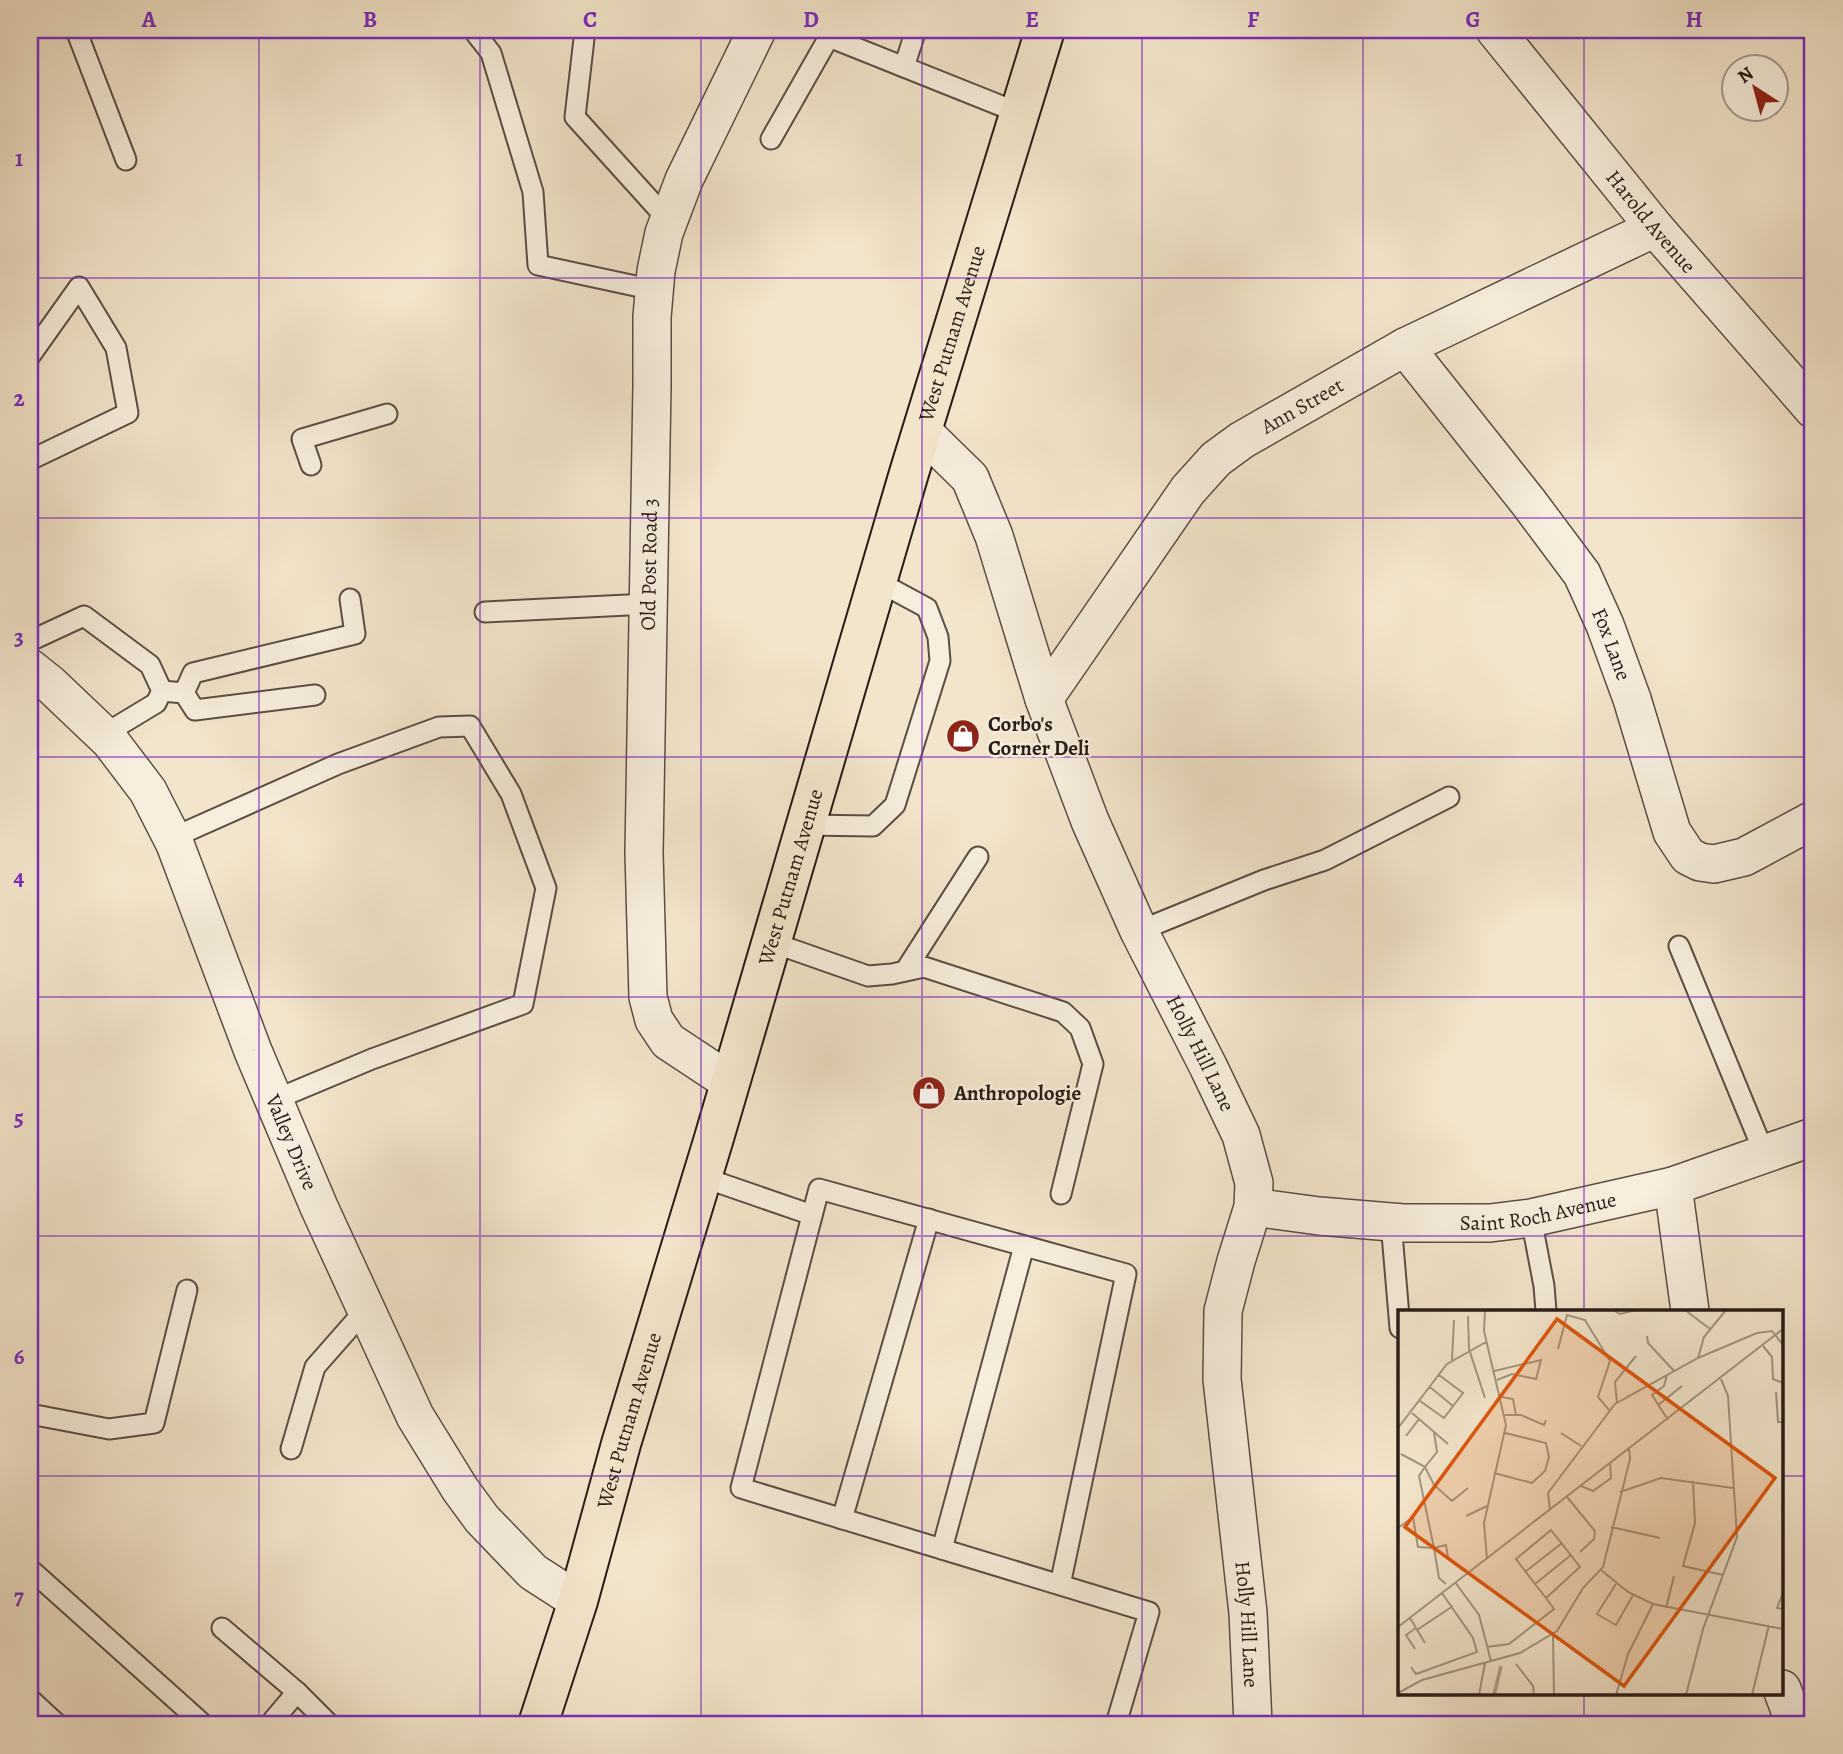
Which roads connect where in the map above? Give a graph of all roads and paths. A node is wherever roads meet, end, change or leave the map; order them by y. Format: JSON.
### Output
{"nodes":[{"id":1,"x":76,"y":30,"type":"edge"},
{"id":2,"x":473,"y":30,"type":"edge"},
{"id":3,"x":585,"y":30,"type":"edge"},
{"id":4,"x":757,"y":30,"type":"edge"},
{"id":5,"x":916,"y":30,"type":"edge"},
{"id":6,"x":1045,"y":30,"type":"edge"},
{"id":7,"x":1495,"y":30,"type":"edge"},
{"id":8,"x":831,"y":33,"type":"edge"},
{"id":9,"x":904,"y":67,"type":"junction"},
{"id":10,"x":1019,"y":113,"type":"junction"},
{"id":11,"x":771,"y":139,"type":"dead end"},
{"id":12,"x":126,"y":160,"type":"dead end"},
{"id":13,"x":669,"y":221,"type":"junction"},
{"id":14,"x":1655,"y":228,"type":"junction"},
{"id":15,"x":654,"y":290,"type":"junction"},
{"id":16,"x":1405,"y":347,"type":"junction"},
{"id":17,"x":30,"y":356,"type":"edge"},
{"id":18,"x":1813,"y":409,"type":"edge"},
{"id":19,"x":387,"y":414,"type":"dead end"},
{"id":20,"x":922,"y":432,"type":"junction"},
{"id":21,"x":30,"y":460,"type":"edge"},
{"id":22,"x":311,"y":465,"type":"dead end"},
{"id":23,"x":877,"y":581,"type":"junction"},
{"id":24,"x":350,"y":599,"type":"dead end"},
{"id":25,"x":648,"y":604,"type":"junction"},
{"id":26,"x":485,"y":612,"type":"dead end"},
{"id":27,"x":30,"y":641,"type":"edge"},
{"id":28,"x":30,"y":668,"type":"edge"},
{"id":29,"x":162,"y":691,"type":"junction"},
{"id":30,"x":184,"y":693,"type":"junction"},
{"id":31,"x":315,"y":695,"type":"dead end"},
{"id":32,"x":1044,"y":699,"type":"junction"},
{"id":33,"x":103,"y":736,"type":"junction"},
{"id":34,"x":1449,"y":797,"type":"dead end"},
{"id":35,"x":1813,"y":820,"type":"edge"},
{"id":36,"x":805,"y":825,"type":"junction"},
{"id":37,"x":172,"y":838,"type":"junction"},
{"id":38,"x":978,"y":858,"type":"dead end"},
{"id":39,"x":1139,"y":931,"type":"junction"},
{"id":40,"x":771,"y":942,"type":"junction"},
{"id":41,"x":1679,"y":946,"type":"dead end"},
{"id":42,"x":905,"y":971,"type":"junction"},
{"id":43,"x":730,"y":1083,"type":"junction"},
{"id":44,"x":274,"y":1100,"type":"junction"},
{"id":45,"x":1813,"y":1137,"type":"edge"},
{"id":46,"x":1765,"y":1155,"type":"junction"},
{"id":47,"x":702,"y":1177,"type":"junction"},
{"id":48,"x":1673,"y":1186,"type":"junction"},
{"id":49,"x":1061,"y":1194,"type":"dead end"},
{"id":50,"x":1253,"y":1207,"type":"junction"},
{"id":51,"x":812,"y":1215,"type":"junction"},
{"id":52,"x":1531,"y":1217,"type":"junction"},
{"id":53,"x":929,"y":1219,"type":"junction"},
{"id":54,"x":1391,"y":1222,"type":"junction"},
{"id":55,"x":1024,"y":1246,"type":"junction"},
{"id":56,"x":187,"y":1290,"type":"dead end"},
{"id":57,"x":366,"y":1309,"type":"junction"},
{"id":58,"x":1398,"y":1310,"type":"edge"},
{"id":59,"x":1546,"y":1310,"type":"edge"},
{"id":60,"x":1690,"y":1310,"type":"edge"},
{"id":61,"x":30,"y":1414,"type":"edge"},
{"id":62,"x":291,"y":1449,"type":"dead end"},
{"id":63,"x":842,"y":1519,"type":"junction"},
{"id":64,"x":942,"y":1549,"type":"junction"},
{"id":65,"x":30,"y":1569,"type":"edge"},
{"id":66,"x":1060,"y":1585,"type":"junction"},
{"id":67,"x":578,"y":1601,"type":"junction"},
{"id":68,"x":222,"y":1628,"type":"dead end"},
{"id":69,"x":297,"y":1692,"type":"junction"},
{"id":70,"x":1784,"y":1694,"type":"edge"},
{"id":71,"x":30,"y":1699,"type":"edge"},
{"id":72,"x":57,"y":1724,"type":"edge"},
{"id":73,"x":203,"y":1724,"type":"edge"},
{"id":74,"x":270,"y":1724,"type":"edge"},
{"id":75,"x":329,"y":1724,"type":"edge"},
{"id":76,"x":538,"y":1724,"type":"edge"},
{"id":77,"x":1116,"y":1724,"type":"edge"},
{"id":78,"x":1253,"y":1724,"type":"edge"},
{"id":79,"x":1795,"y":1724,"type":"edge"}],
"edges":[{"from":1,"to":12,"type":"lane"},
{"from":2,"to":15,"type":"lane"},
{"from":3,"to":13,"type":"lane"},
{"from":4,"to":13,"type":"street","name":"Old Post Road 3"},
{"from":5,"to":9,"type":"lane"},
{"from":6,"to":10,"type":"main road","name":"West Putnam Avenue"},
{"from":7,"to":14,"type":"street","name":"Harold Avenue"},
{"from":8,"to":9,"type":"lane"},
{"from":8,"to":11,"type":"lane"},
{"from":9,"to":10,"type":"lane"},
{"from":10,"to":20,"type":"main road","name":"West Putnam Avenue"},
{"from":13,"to":15,"type":"street","name":"Old Post Road 3"},
{"from":14,"to":16,"type":"street","name":"Ann Street"},
{"from":14,"to":18,"type":"street","name":"Harold Avenue"},
{"from":15,"to":25,"type":"street","name":"Old Post Road 3"},
{"from":16,"to":32,"type":"street","name":"Ann Street"},
{"from":16,"to":35,"type":"street","name":"Fox Lane"},
{"from":17,"to":21,"type":"lane"},
{"from":19,"to":22,"type":"lane"},
{"from":20,"to":23,"type":"main road","name":"West Putnam Avenue"},
{"from":20,"to":32,"type":"street","name":"Holly Hill Lane"},
{"from":23,"to":36,"type":"main road","name":"West Putnam Avenue"},
{"from":23,"to":36,"type":"lane"},
{"from":24,"to":30,"type":"lane"},
{"from":25,"to":26,"type":"lane"},
{"from":25,"to":43,"type":"street","name":"Old Post Road 3"},
{"from":27,"to":29,"type":"lane"},
{"from":28,"to":33,"type":"street","name":"Valley Drive"},
{"from":29,"to":30,"type":"lane"},
{"from":29,"to":33,"type":"lane"},
{"from":30,"to":31,"type":"lane"},
{"from":32,"to":39,"type":"street","name":"Holly Hill Lane"},
{"from":33,"to":37,"type":"street","name":"Valley Drive"},
{"from":34,"to":39,"type":"lane"},
{"from":36,"to":40,"type":"main road","name":"West Putnam Avenue"},
{"from":37,"to":44,"type":"street","name":"Valley Drive"},
{"from":37,"to":44,"type":"lane"},
{"from":38,"to":42,"type":"lane"},
{"from":39,"to":50,"type":"street","name":"Holly Hill Lane"},
{"from":40,"to":42,"type":"lane"},
{"from":40,"to":43,"type":"main road","name":"West Putnam Avenue"},
{"from":41,"to":46,"type":"lane"},
{"from":42,"to":49,"type":"lane"},
{"from":43,"to":47,"type":"main road","name":"West Putnam Avenue"},
{"from":44,"to":57,"type":"street","name":"Valley Drive"},
{"from":45,"to":46,"type":"street","name":"Saint Roch Avenue"},
{"from":46,"to":48,"type":"street","name":"Saint Roch Avenue"},
{"from":47,"to":51,"type":"lane"},
{"from":47,"to":67,"type":"main road","name":"West Putnam Avenue"},
{"from":48,"to":52,"type":"street","name":"Saint Roch Avenue"},
{"from":48,"to":60,"type":"street"},
{"from":50,"to":54,"type":"street","name":"Saint Roch Avenue"},
{"from":50,"to":78,"type":"street","name":"Holly Hill Lane"},
{"from":51,"to":53,"type":"lane"},
{"from":51,"to":63,"type":"lane"},
{"from":52,"to":54,"type":"street","name":"Saint Roch Avenue"},
{"from":52,"to":59,"type":"lane"},
{"from":53,"to":55,"type":"lane"},
{"from":53,"to":63,"type":"lane"},
{"from":54,"to":58,"type":"lane"},
{"from":55,"to":64,"type":"lane"},
{"from":55,"to":66,"type":"lane"},
{"from":56,"to":61,"type":"lane"},
{"from":57,"to":62,"type":"lane"},
{"from":57,"to":67,"type":"street","name":"Valley Drive"},
{"from":63,"to":64,"type":"lane"},
{"from":64,"to":66,"type":"lane"},
{"from":65,"to":73,"type":"lane"},
{"from":66,"to":77,"type":"lane"},
{"from":67,"to":76,"type":"main road","name":"West Putnam Avenue"},
{"from":68,"to":69,"type":"lane"},
{"from":69,"to":74,"type":"lane"},
{"from":69,"to":75,"type":"lane"},
{"from":70,"to":79,"type":"street"},
{"from":71,"to":72,"type":"lane"}]}
